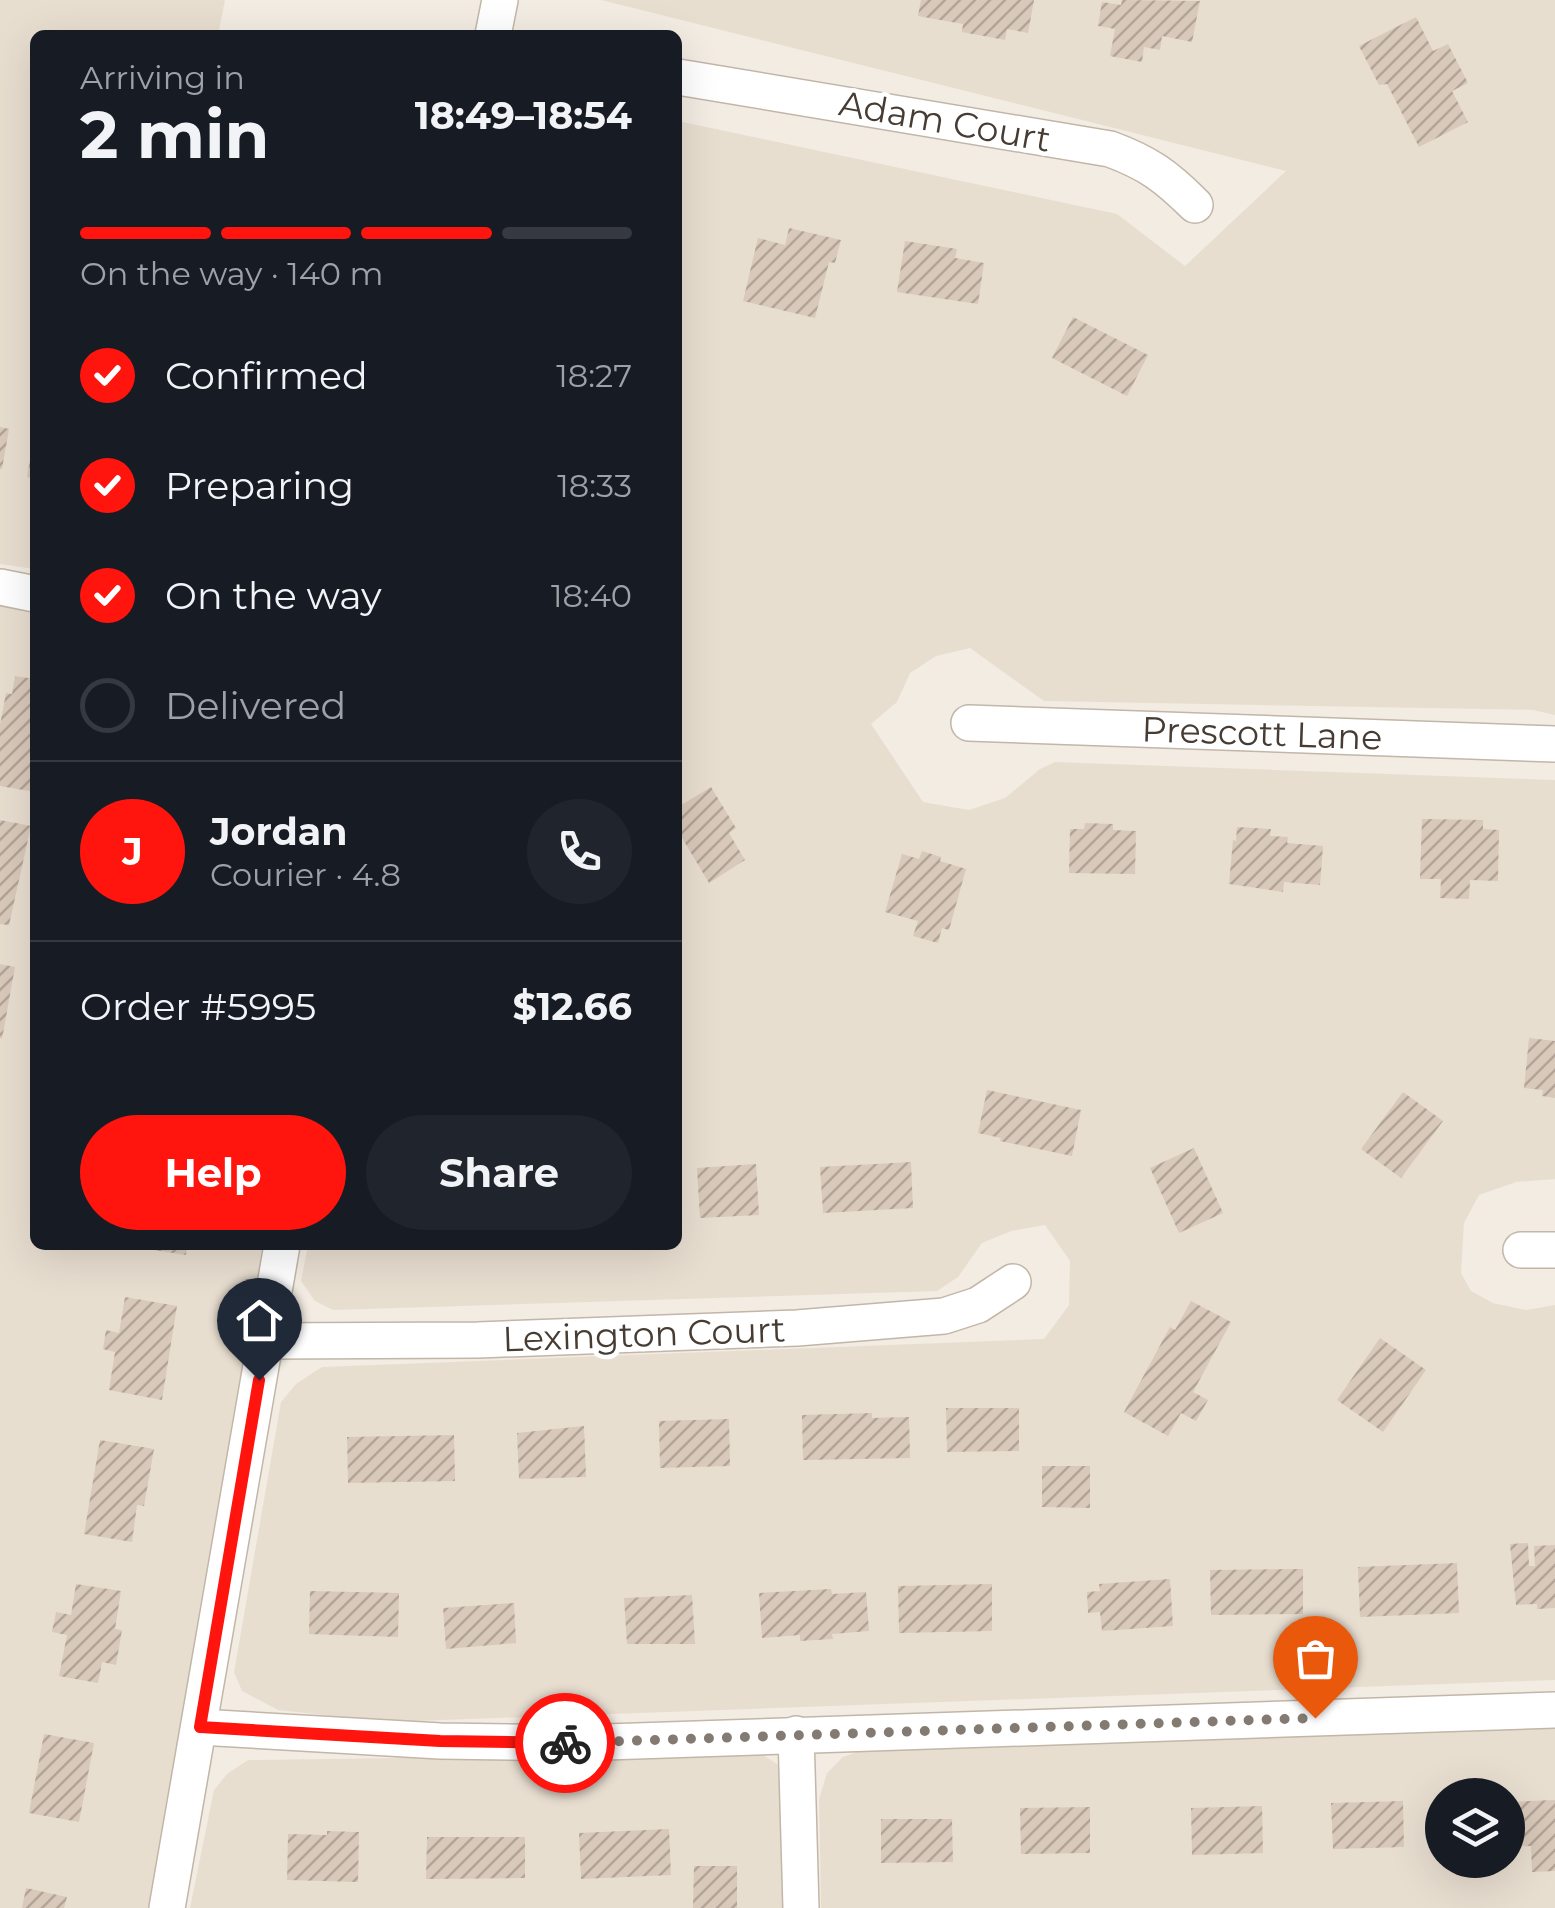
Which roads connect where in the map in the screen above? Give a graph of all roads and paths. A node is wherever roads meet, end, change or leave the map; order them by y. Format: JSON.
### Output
{"nodes":[{"id":1,"x":500,"y":0,"type":"edge"},
{"id":2,"x":494,"y":30,"type":"edge"},
{"id":3,"x":682,"y":77,"type":"edge"},
{"id":4,"x":1195,"y":204,"type":"dead end"},
{"id":5,"x":0,"y":587,"type":"edge"},
{"id":6,"x":30,"y":593,"type":"edge"},
{"id":7,"x":969,"y":723,"type":"dead end"},
{"id":8,"x":1555,"y":744,"type":"edge"},
{"id":9,"x":281,"y":1250,"type":"edge"},
{"id":10,"x":1013,"y":1282,"type":"dead end"},
{"id":11,"x":266,"y":1342,"type":"junction"},
{"id":12,"x":1555,"y":1710,"type":"edge"},
{"id":13,"x":200,"y":1727,"type":"junction"},
{"id":14,"x":796,"y":1734,"type":"junction"},
{"id":15,"x":167,"y":1908,"type":"edge"},
{"id":16,"x":801,"y":1908,"type":"edge"}],
"edges":[{"from":1,"to":2,"type":"street"},
{"from":3,"to":4,"type":"street","name":"Adam Court"},
{"from":5,"to":6,"type":"street"},
{"from":7,"to":8,"type":"street","name":"Prescott Lane"},
{"from":9,"to":11,"type":"street"},
{"from":10,"to":11,"type":"street","name":"Lexington Court"},
{"from":11,"to":13,"type":"street"},
{"from":12,"to":14,"type":"street"},
{"from":13,"to":14,"type":"street"},
{"from":13,"to":15,"type":"street"},
{"from":14,"to":16,"type":"street"}]}
